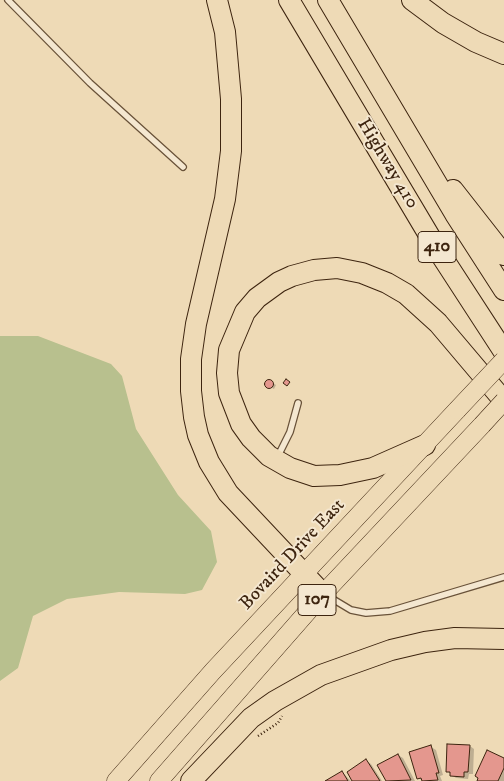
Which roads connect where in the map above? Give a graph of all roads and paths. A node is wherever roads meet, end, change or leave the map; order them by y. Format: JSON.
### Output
{"nodes":[{"id":1,"x":8,"y":0,"type":"edge"},
{"id":2,"x":217,"y":0,"type":"edge"},
{"id":3,"x":289,"y":0,"type":"edge"},
{"id":4,"x":328,"y":0,"type":"edge"},
{"id":5,"x":412,"y":0,"type":"edge"},
{"id":6,"x":504,"y":54,"type":"edge"},
{"id":7,"x":184,"y":167,"type":"dead end"},
{"id":8,"x":432,"y":177,"type":"junction"},
{"id":9,"x":504,"y":255,"type":"edge"},
{"id":10,"x":504,"y":290,"type":"edge"},
{"id":11,"x":504,"y":352,"type":"edge"},
{"id":12,"x":504,"y":360,"type":"edge"},
{"id":13,"x":504,"y":401,"type":"edge"},
{"id":14,"x":298,"y":403,"type":"dead end"},
{"id":15,"x":425,"y":445,"type":"junction"},
{"id":16,"x":276,"y":460,"type":"junction"},
{"id":17,"x":304,"y":574,"type":"junction"},
{"id":18,"x":504,"y":577,"type":"edge"},
{"id":19,"x":323,"y":594,"type":"junction"},
{"id":20,"x":504,"y":639,"type":"edge"},
{"id":21,"x":116,"y":781,"type":"edge"},
{"id":22,"x":159,"y":781,"type":"edge"},
{"id":23,"x":191,"y":781,"type":"edge"}],
"edges":[{"from":1,"to":7,"type":"lane"},
{"from":2,"to":17,"type":"highway"},
{"from":3,"to":11,"type":"highway","name":"Highway 410","number":"410"},
{"from":4,"to":8,"type":"highway","name":"Highway 410","number":"410"},
{"from":5,"to":6,"type":"highway"},
{"from":8,"to":9,"type":"highway"},
{"from":8,"to":10,"type":"highway","name":"Highway 410","number":"410"},
{"from":12,"to":15,"type":"main road","name":"Bovaird Drive East","number":"107","bridge":true},
{"from":13,"to":16,"type":"highway"},
{"from":13,"to":19,"type":"main road","number":"107","bridge":true},
{"from":14,"to":16,"type":"lane"},
{"from":15,"to":16,"type":"highway"},
{"from":15,"to":17,"type":"main road","name":"Bovaird Drive East","number":"107"},
{"from":17,"to":19,"type":"highway"},
{"from":17,"to":21,"type":"main road","name":"Bovaird Drive East","number":"107"},
{"from":18,"to":19,"type":"lane"},
{"from":19,"to":22,"type":"main road","number":"107"},
{"from":20,"to":23,"type":"highway"}]}
